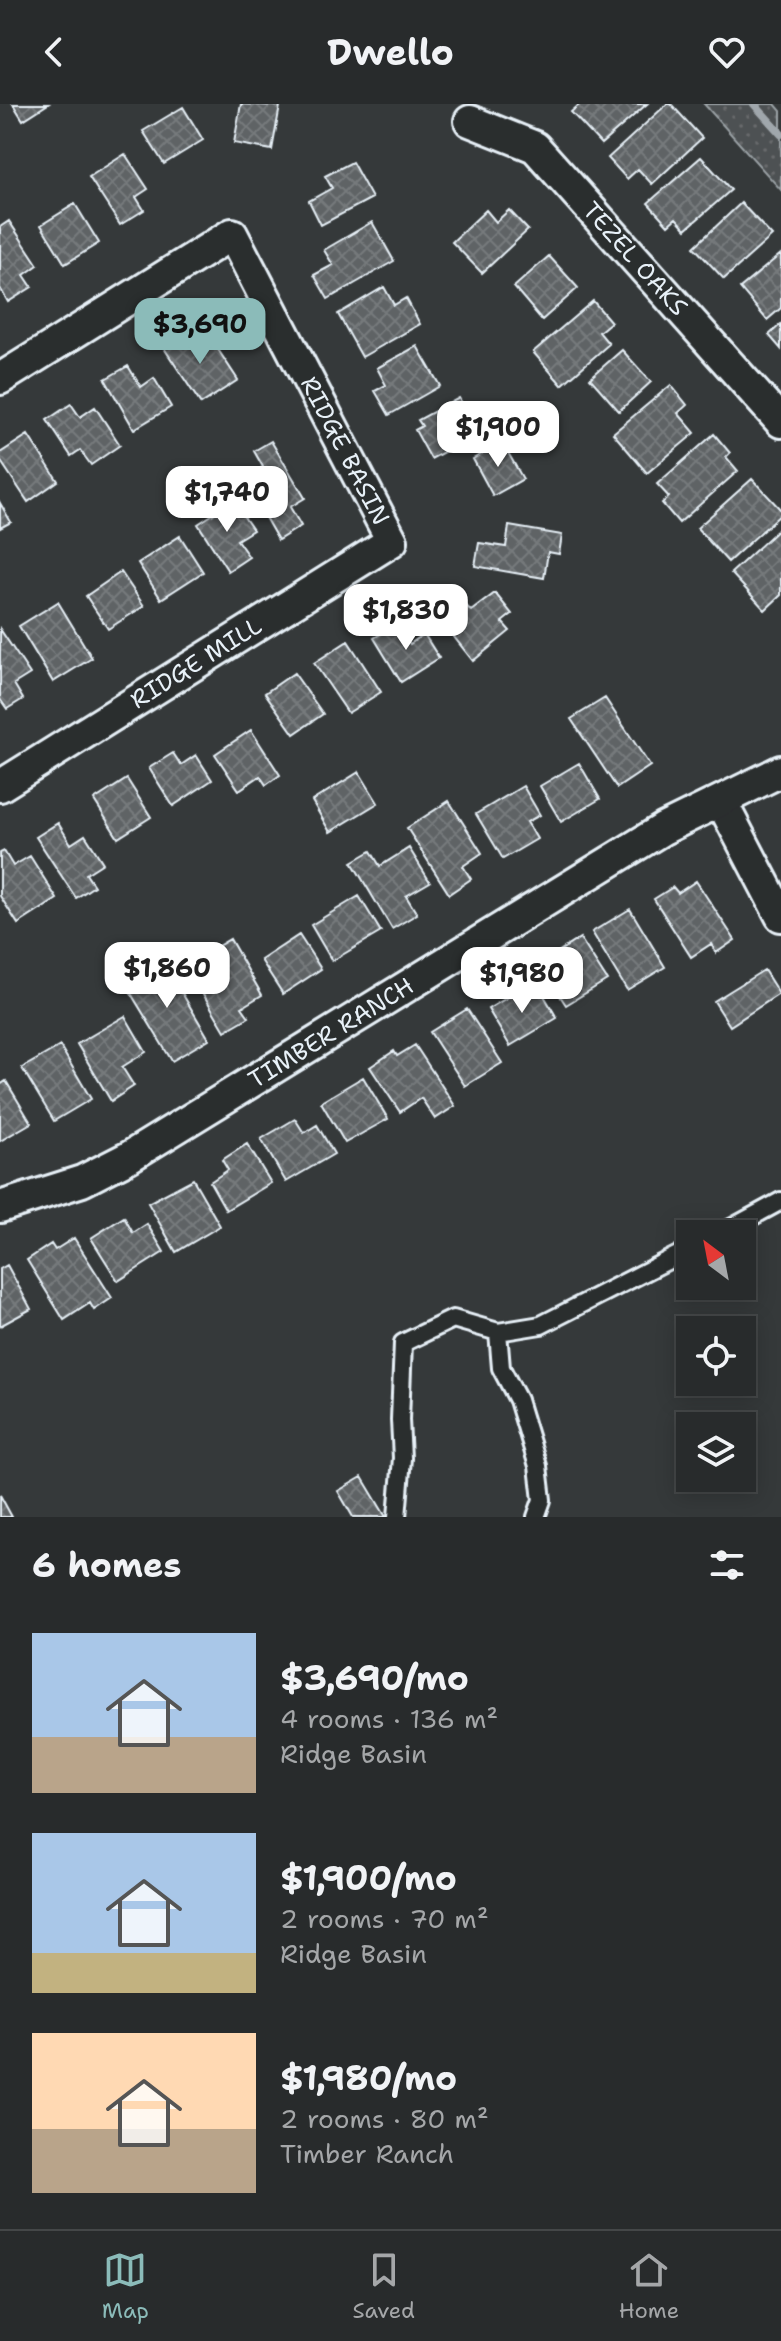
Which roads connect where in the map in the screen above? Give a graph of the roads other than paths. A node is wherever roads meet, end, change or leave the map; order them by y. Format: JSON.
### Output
{"nodes":[{"id":1,"x":470,"y":121,"type":"dead end"},
{"id":2,"x":0,"y":379,"type":"edge"},
{"id":3,"x":781,"y":422,"type":"edge"},
{"id":4,"x":392,"y":541,"type":"joint"},
{"id":5,"x":781,"y":771,"type":"edge"},
{"id":6,"x":0,"y":786,"type":"edge"},
{"id":7,"x":721,"y":801,"type":"junction"},
{"id":8,"x":781,"y":916,"type":"edge"},
{"id":9,"x":781,"y":1201,"type":"edge"},
{"id":10,"x":0,"y":1207,"type":"edge"},
{"id":11,"x":746,"y":1220,"type":"edge"},
{"id":12,"x":676,"y":1256,"type":"edge"},
{"id":13,"x":498,"y":1332,"type":"junction"},
{"id":14,"x":397,"y":1517,"type":"edge"},
{"id":15,"x":536,"y":1517,"type":"edge"}],
"edges":[{"from":1,"to":3,"type":"street","name":"TEZEL OAKS"},
{"from":2,"to":4,"type":"street","name":"RIDGE BASIN"},
{"from":4,"to":6,"type":"street","name":"RIDGE MILL"},
{"from":5,"to":7,"type":"street","name":"TIMBER RANCH"},
{"from":7,"to":8,"type":"street"},
{"from":7,"to":10,"type":"street","name":"TIMBER RANCH"},
{"from":9,"to":11,"type":"lane"},
{"from":12,"to":13,"type":"lane"},
{"from":13,"to":14,"type":"lane"},
{"from":13,"to":15,"type":"lane"}]}
